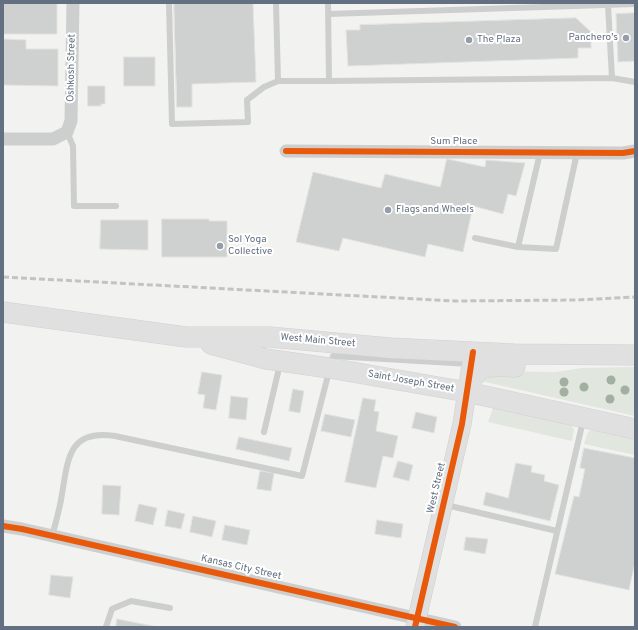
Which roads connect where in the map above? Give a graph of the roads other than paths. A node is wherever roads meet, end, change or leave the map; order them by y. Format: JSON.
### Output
{"nodes":[{"id":1,"x":73,"y":3,"type":"edge"},
{"id":2,"x":169,"y":3,"type":"edge"},
{"id":3,"x":276,"y":3,"type":"edge"},
{"id":4,"x":328,"y":3,"type":"edge"},
{"id":5,"x":635,"y":4,"type":"edge"},
{"id":6,"x":608,"y":5,"type":"junction"},
{"id":7,"x":328,"y":14,"type":"junction"},
{"id":8,"x":612,"y":78,"type":"junction"},
{"id":9,"x":278,"y":81,"type":"junction"},
{"id":10,"x":329,"y":81,"type":"junction"},
{"id":11,"x":635,"y":82,"type":"edge"},
{"id":12,"x":66,"y":132,"type":"junction"},
{"id":13,"x":3,"y":139,"type":"edge"},
{"id":14,"x":286,"y":151,"type":"dead end"},
{"id":15,"x":629,"y":152,"type":"edge"},
{"id":16,"x":540,"y":153,"type":"junction"},
{"id":17,"x":577,"y":153,"type":"junction"},
{"id":18,"x":116,"y":206,"type":"dead end"},
{"id":19,"x":475,"y":238,"type":"dead end"},
{"id":20,"x":518,"y":247,"type":"junction"},
{"id":21,"x":3,"y":312,"type":"edge"},
{"id":22,"x":186,"y":337,"type":"junction"},
{"id":23,"x":635,"y":355,"type":"edge"},
{"id":24,"x":591,"y":356,"type":"junction"},
{"id":25,"x":472,"y":358,"type":"junction"},
{"id":26,"x":281,"y":361,"type":"junction"},
{"id":27,"x":493,"y":366,"type":"junction"},
{"id":28,"x":329,"y":368,"type":"junction"},
{"id":29,"x":467,"y":392,"type":"junction"},
{"id":30,"x":583,"y":417,"type":"junction"},
{"id":31,"x":635,"y":429,"type":"edge"},
{"id":32,"x":264,"y":432,"type":"dead end"},
{"id":33,"x":443,"y":505,"type":"junction"},
{"id":34,"x":3,"y":526,"type":"edge"},
{"id":35,"x":557,"y":531,"type":"junction"},
{"id":36,"x":52,"y":536,"type":"junction"},
{"id":37,"x":170,"y":608,"type":"dead end"},
{"id":38,"x":416,"y":623,"type":"edge"},
{"id":39,"x":106,"y":627,"type":"edge"},
{"id":40,"x":455,"y":627,"type":"edge"},
{"id":41,"x":535,"y":627,"type":"edge"}],
"edges":[{"from":1,"to":12,"type":"street","name":"Oshkosh Street"},
{"from":2,"to":9,"type":"lane"},
{"from":3,"to":9,"type":"lane"},
{"from":4,"to":7,"type":"lane"},
{"from":5,"to":6,"type":"lane"},
{"from":6,"to":7,"type":"lane"},
{"from":6,"to":8,"type":"lane"},
{"from":7,"to":10,"type":"lane"},
{"from":8,"to":10,"type":"lane"},
{"from":8,"to":11,"type":"lane"},
{"from":9,"to":10,"type":"lane"},
{"from":12,"to":13,"type":"street"},
{"from":12,"to":18,"type":"lane"},
{"from":14,"to":16,"type":"street","name":"Sum Place"},
{"from":15,"to":17,"type":"street","name":"Sum Place"},
{"from":16,"to":17,"type":"street","name":"Sum Place"},
{"from":16,"to":20,"type":"lane"},
{"from":17,"to":20,"type":"lane"},
{"from":19,"to":20,"type":"lane"},
{"from":21,"to":22,"type":"main road","name":"West Main Street"},
{"from":22,"to":25,"type":"main road","name":"West Main Street"},
{"from":22,"to":26,"type":"main road","name":"Saint Joseph Street"},
{"from":23,"to":24,"type":"main road","name":"West Main Street"},
{"from":24,"to":25,"type":"main road","name":"West Main Street"},
{"from":24,"to":27,"type":"main road"},
{"from":25,"to":27,"type":"lane"},
{"from":25,"to":28,"type":"lane"},
{"from":25,"to":29,"type":"street","name":"West Street"},
{"from":26,"to":28,"type":"main road","name":"Saint Joseph Street"},
{"from":26,"to":32,"type":"lane"},
{"from":27,"to":29,"type":"main road"},
{"from":28,"to":29,"type":"main road","name":"Saint Joseph Street"},
{"from":28,"to":36,"type":"lane"},
{"from":29,"to":30,"type":"main road","name":"Saint Joseph Street"},
{"from":29,"to":33,"type":"street","name":"West Street"},
{"from":30,"to":31,"type":"main road","name":"Saint Joseph Street"},
{"from":30,"to":35,"type":"lane"},
{"from":33,"to":35,"type":"lane"},
{"from":33,"to":38,"type":"street","name":"West Street"},
{"from":34,"to":36,"type":"street","name":"Kansas City Street"},
{"from":35,"to":41,"type":"lane"},
{"from":36,"to":38,"type":"street","name":"Kansas City Street"},
{"from":37,"to":39,"type":"lane"},
{"from":38,"to":40,"type":"street","name":"Kansas City Street"}]}
